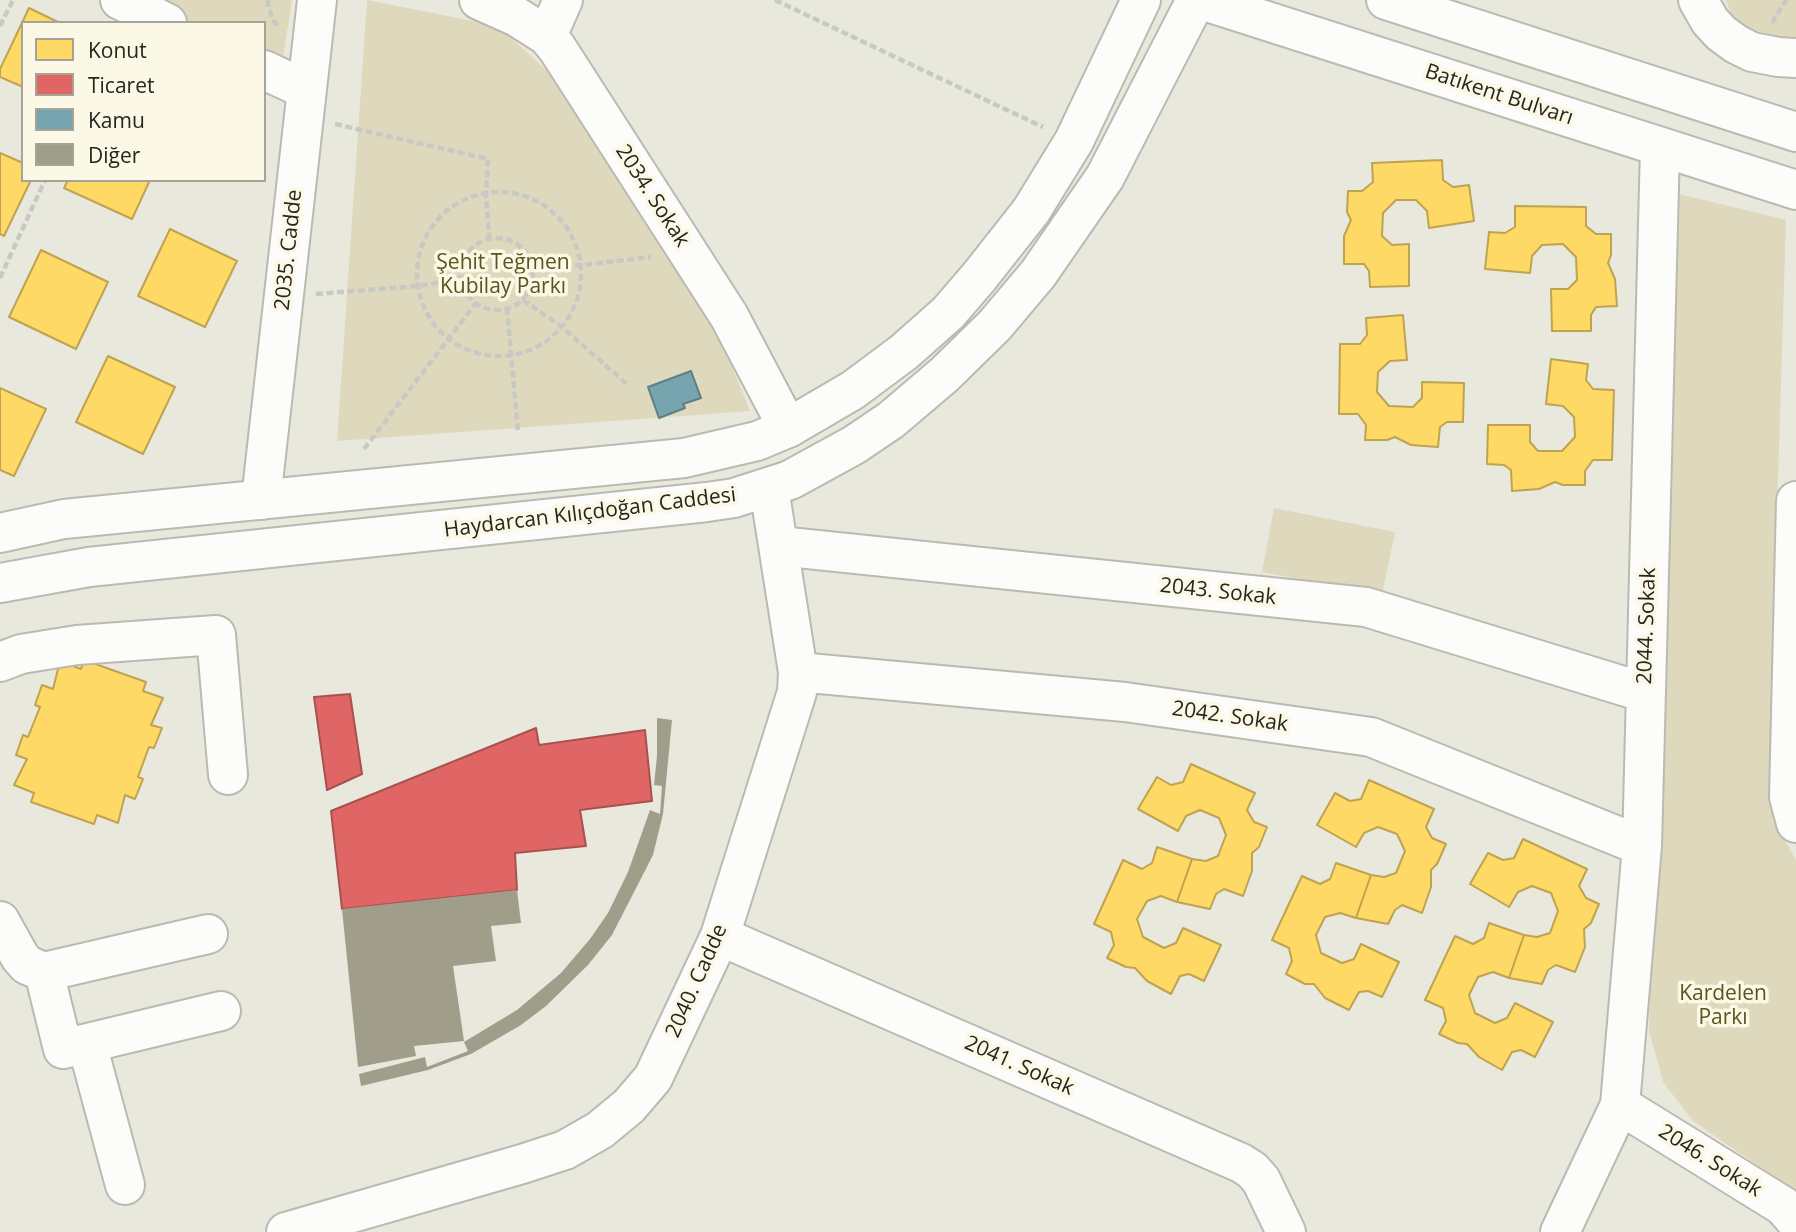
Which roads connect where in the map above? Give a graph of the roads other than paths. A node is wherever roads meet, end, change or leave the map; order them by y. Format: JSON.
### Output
{"nodes":[{"id":1,"x":120,"y":0,"type":"edge"},
{"id":2,"x":317,"y":0,"type":"edge"},
{"id":3,"x":479,"y":0,"type":"edge"},
{"id":4,"x":563,"y":0,"type":"edge"},
{"id":5,"x":1141,"y":0,"type":"edge"},
{"id":6,"x":1199,"y":0,"type":"edge"},
{"id":7,"x":1386,"y":0,"type":"edge"},
{"id":8,"x":1698,"y":0,"type":"edge"},
{"id":9,"x":163,"y":21,"type":"edge"},
{"id":10,"x":547,"y":36,"type":"junction"},
{"id":11,"x":1796,"y":58,"type":"edge"},
{"id":12,"x":266,"y":71,"type":"edge"},
{"id":13,"x":1677,"y":95,"type":"junction"},
{"id":14,"x":305,"y":103,"type":"junction"},
{"id":15,"x":1796,"y":132,"type":"edge"},
{"id":16,"x":1660,"y":147,"type":"junction"},
{"id":17,"x":1796,"y":190,"type":"edge"},
{"id":18,"x":773,"y":434,"type":"junction"},
{"id":19,"x":769,"y":488,"type":"junction"},
{"id":20,"x":261,"y":500,"type":"junction"},
{"id":21,"x":1796,"y":501,"type":"edge"},
{"id":22,"x":0,"y":533,"type":"edge"},
{"id":23,"x":779,"y":547,"type":"junction"},
{"id":24,"x":0,"y":583,"type":"edge"},
{"id":25,"x":0,"y":662,"type":"edge"},
{"id":26,"x":798,"y":672,"type":"junction"},
{"id":27,"x":1646,"y":693,"type":"junction"},
{"id":28,"x":228,"y":775,"type":"dead end"},
{"id":29,"x":1796,"y":823,"type":"edge"},
{"id":30,"x":1642,"y":846,"type":"junction"},
{"id":31,"x":0,"y":921,"type":"edge"},
{"id":32,"x":208,"y":934,"type":"dead end"},
{"id":33,"x":720,"y":936,"type":"junction"},
{"id":34,"x":44,"y":972,"type":"junction"},
{"id":35,"x":221,"y":1011,"type":"dead end"},
{"id":36,"x":87,"y":1044,"type":"junction"},
{"id":37,"x":1620,"y":1105,"type":"junction"},
{"id":38,"x":125,"y":1185,"type":"dead end"},
{"id":39,"x":1796,"y":1222,"type":"edge"},
{"id":40,"x":286,"y":1232,"type":"edge"},
{"id":41,"x":1286,"y":1232,"type":"edge"},
{"id":42,"x":1560,"y":1232,"type":"edge"}],
"edges":[{"from":1,"to":9,"type":"street"},
{"from":2,"to":14,"type":"street","name":"2035. Cadde"},
{"from":3,"to":10,"type":"street","name":"2034. Sokak"},
{"from":4,"to":10,"type":"street"},
{"from":5,"to":18,"type":"street","name":"Haydarcan Kılıçdoğan Caddesi"},
{"from":6,"to":16,"type":"street","name":"Batıkent Bulvarı"},
{"from":6,"to":19,"type":"street","name":"Haydarcan Kılıçdoğan Caddesi"},
{"from":7,"to":13,"type":"street"},
{"from":8,"to":11,"type":"street"},
{"from":10,"to":18,"type":"street","name":"2034. Sokak"},
{"from":12,"to":14,"type":"street"},
{"from":13,"to":15,"type":"street"},
{"from":13,"to":16,"type":"street","name":"2044. Sokak"},
{"from":14,"to":20,"type":"street","name":"2035. Cadde"},
{"from":16,"to":17,"type":"street","name":"Batıkent Bulvarı"},
{"from":16,"to":27,"type":"street","name":"2044. Sokak"},
{"from":18,"to":19,"type":"street","name":"2034. Sokak"},
{"from":18,"to":20,"type":"street","name":"Haydarcan Kılıçdoğan Caddesi"},
{"from":19,"to":23,"type":"street","name":"2040. Cadde"},
{"from":19,"to":24,"type":"street","name":"Haydarcan Kılıçdoğan Caddesi"},
{"from":20,"to":22,"type":"street","name":"Haydarcan Kılıçdoğan Caddesi"},
{"from":21,"to":29,"type":"street"},
{"from":23,"to":26,"type":"street","name":"2040. Cadde"},
{"from":23,"to":27,"type":"street","name":"2043. Sokak"},
{"from":25,"to":28,"type":"street"},
{"from":26,"to":30,"type":"street","name":"2042. Sokak"},
{"from":26,"to":33,"type":"street","name":"2040. Cadde"},
{"from":27,"to":30,"type":"street","name":"2044. Sokak"},
{"from":30,"to":37,"type":"street","name":"2044. Sokak"},
{"from":31,"to":34,"type":"street"},
{"from":32,"to":34,"type":"street"},
{"from":33,"to":40,"type":"street","name":"2040. Cadde"},
{"from":33,"to":41,"type":"street","name":"2041. Sokak"},
{"from":34,"to":36,"type":"street"},
{"from":35,"to":36,"type":"street"},
{"from":36,"to":38,"type":"street"},
{"from":37,"to":39,"type":"street","name":"2046. Sokak"},
{"from":37,"to":42,"type":"street"}]}
